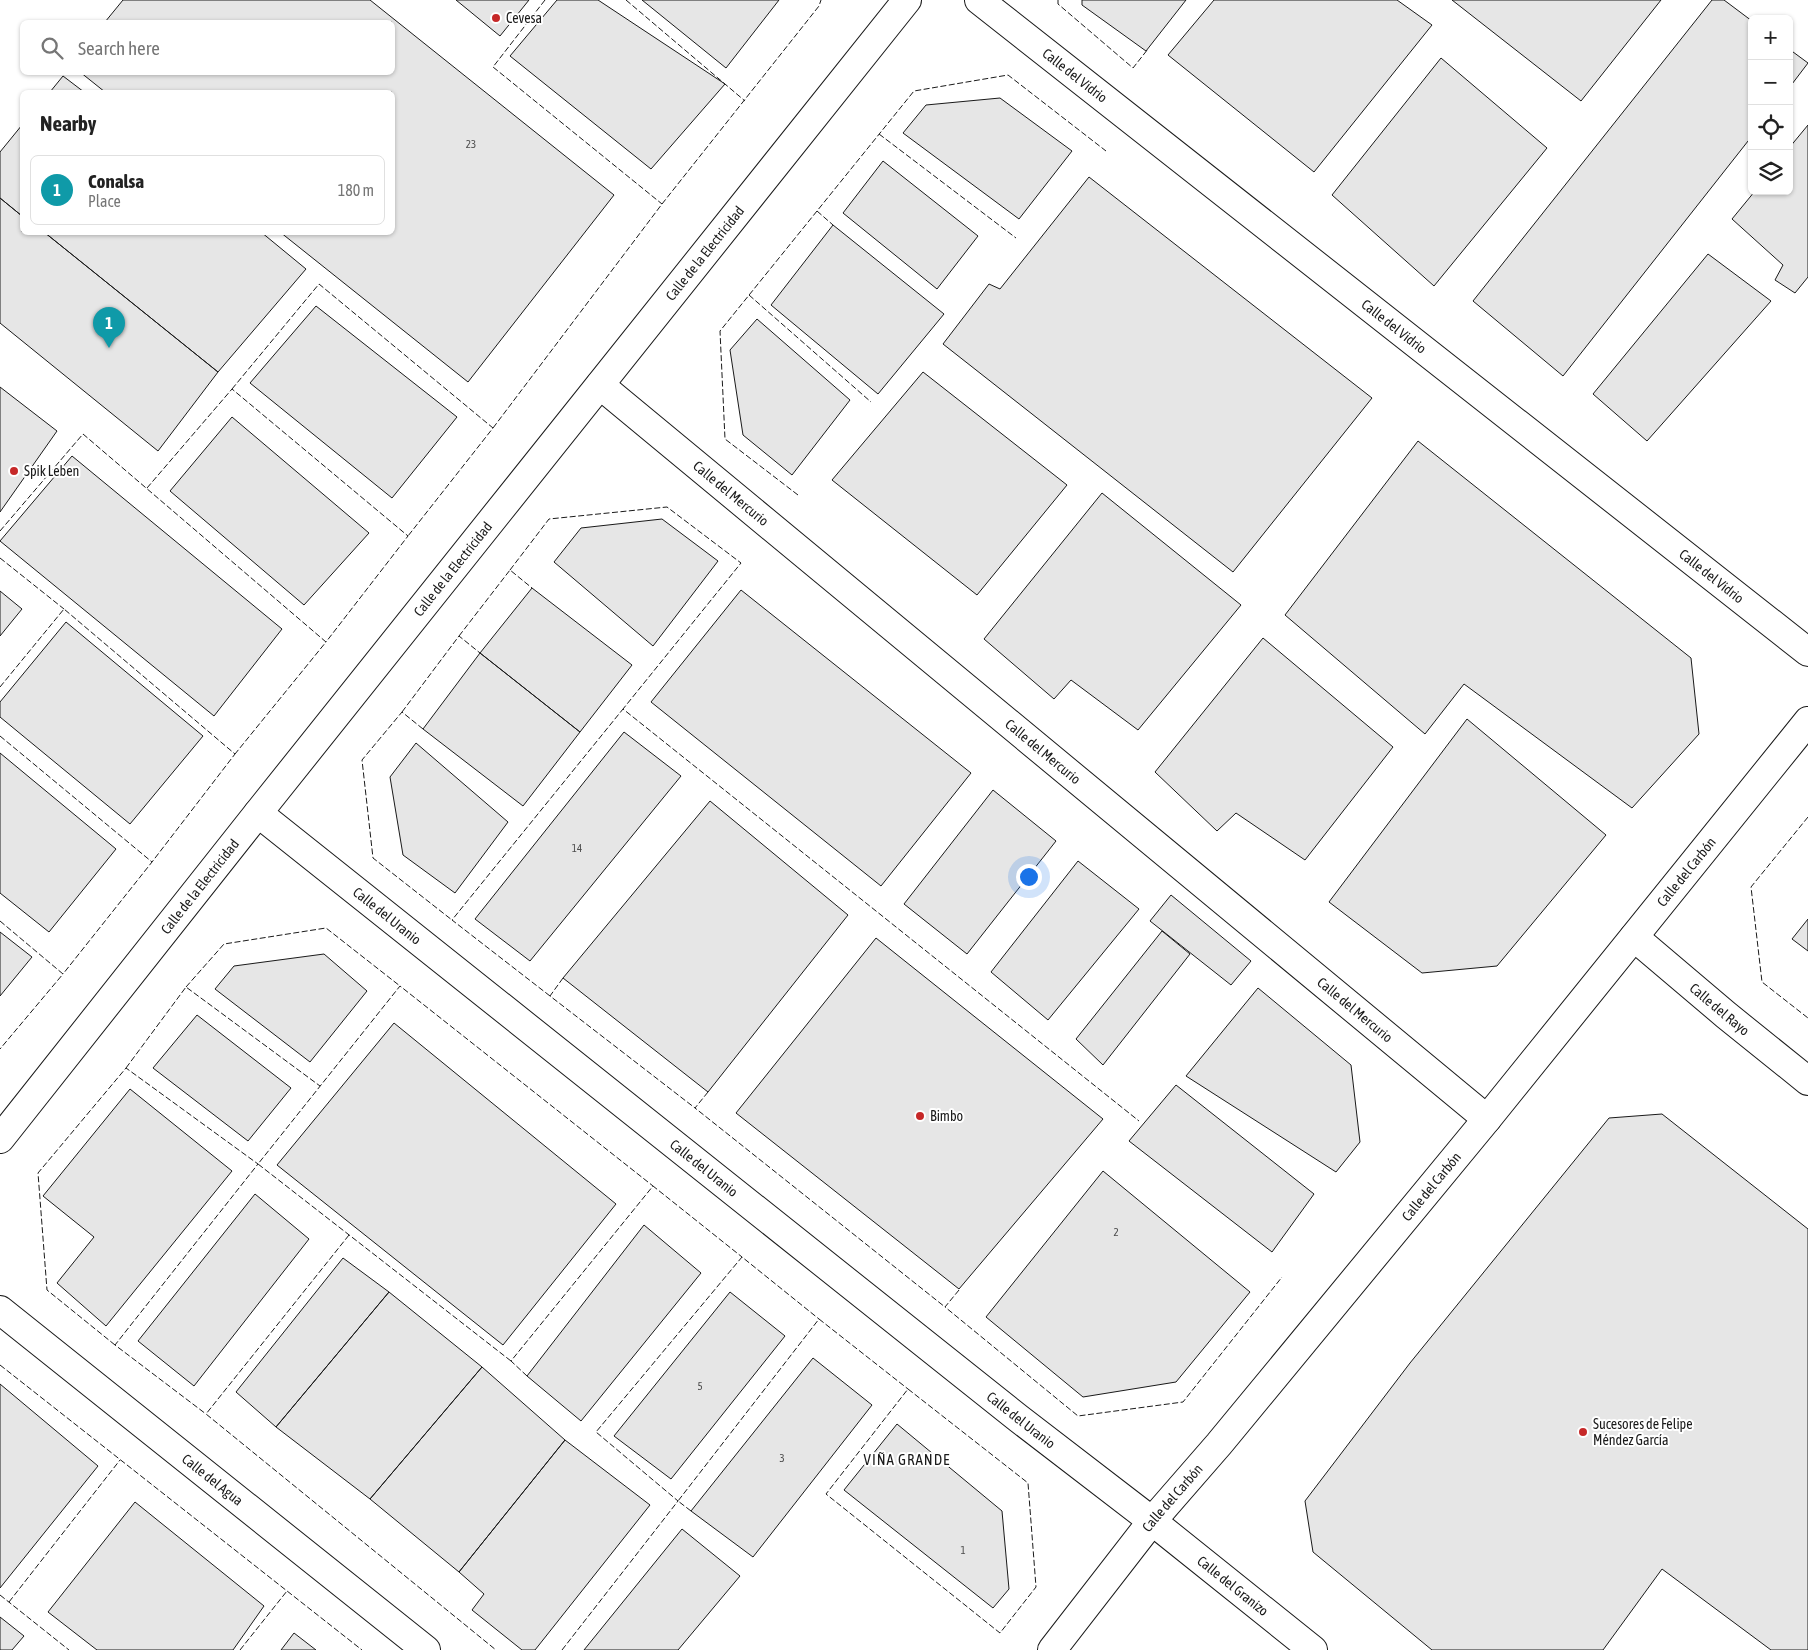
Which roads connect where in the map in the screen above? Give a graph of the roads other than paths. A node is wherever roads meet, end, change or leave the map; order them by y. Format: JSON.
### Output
{"nodes":[{"id":1,"x":907,"y":0,"type":"edge"},
{"id":2,"x":979,"y":0,"type":"edge"},
{"id":3,"x":600,"y":385,"type":"junction"},
{"id":4,"x":1808,"y":652,"type":"edge"},
{"id":5,"x":1808,"y":721,"type":"edge"},
{"id":6,"x":258,"y":812,"type":"junction"},
{"id":7,"x":1634,"y":937,"type":"junction"},
{"id":8,"x":1808,"y":1081,"type":"edge"},
{"id":9,"x":1487,"y":1119,"type":"junction"},
{"id":10,"x":0,"y":1139,"type":"edge"},
{"id":11,"x":0,"y":1310,"type":"edge"},
{"id":12,"x":1152,"y":1521,"type":"junction"},
{"id":13,"x":426,"y":1650,"type":"edge"},
{"id":14,"x":1052,"y":1650,"type":"edge"},
{"id":15,"x":1313,"y":1650,"type":"edge"}],
"edges":[{"from":1,"to":3,"type":"street","name":"Calle de la Electricidad"},
{"from":2,"to":4,"type":"street","name":"Calle del Vidrio"},
{"from":3,"to":6,"type":"street","name":"Calle de la Electricidad"},
{"from":3,"to":9,"type":"street","name":"Calle del Mercurio"},
{"from":5,"to":7,"type":"street","name":"Calle del Carbón"},
{"from":6,"to":10,"type":"street","name":"Calle de la Electricidad"},
{"from":6,"to":12,"type":"street","name":"Calle del Uranio"},
{"from":7,"to":8,"type":"street","name":"Calle del Rayo"},
{"from":7,"to":9,"type":"street","name":"Calle del Carbón"},
{"from":9,"to":12,"type":"street","name":"Calle del Carbón"},
{"from":11,"to":13,"type":"street","name":"Calle del Agua"},
{"from":12,"to":14,"type":"street","name":"Calle del Carbón"},
{"from":12,"to":15,"type":"street","name":"Calle del Granizo"}]}
